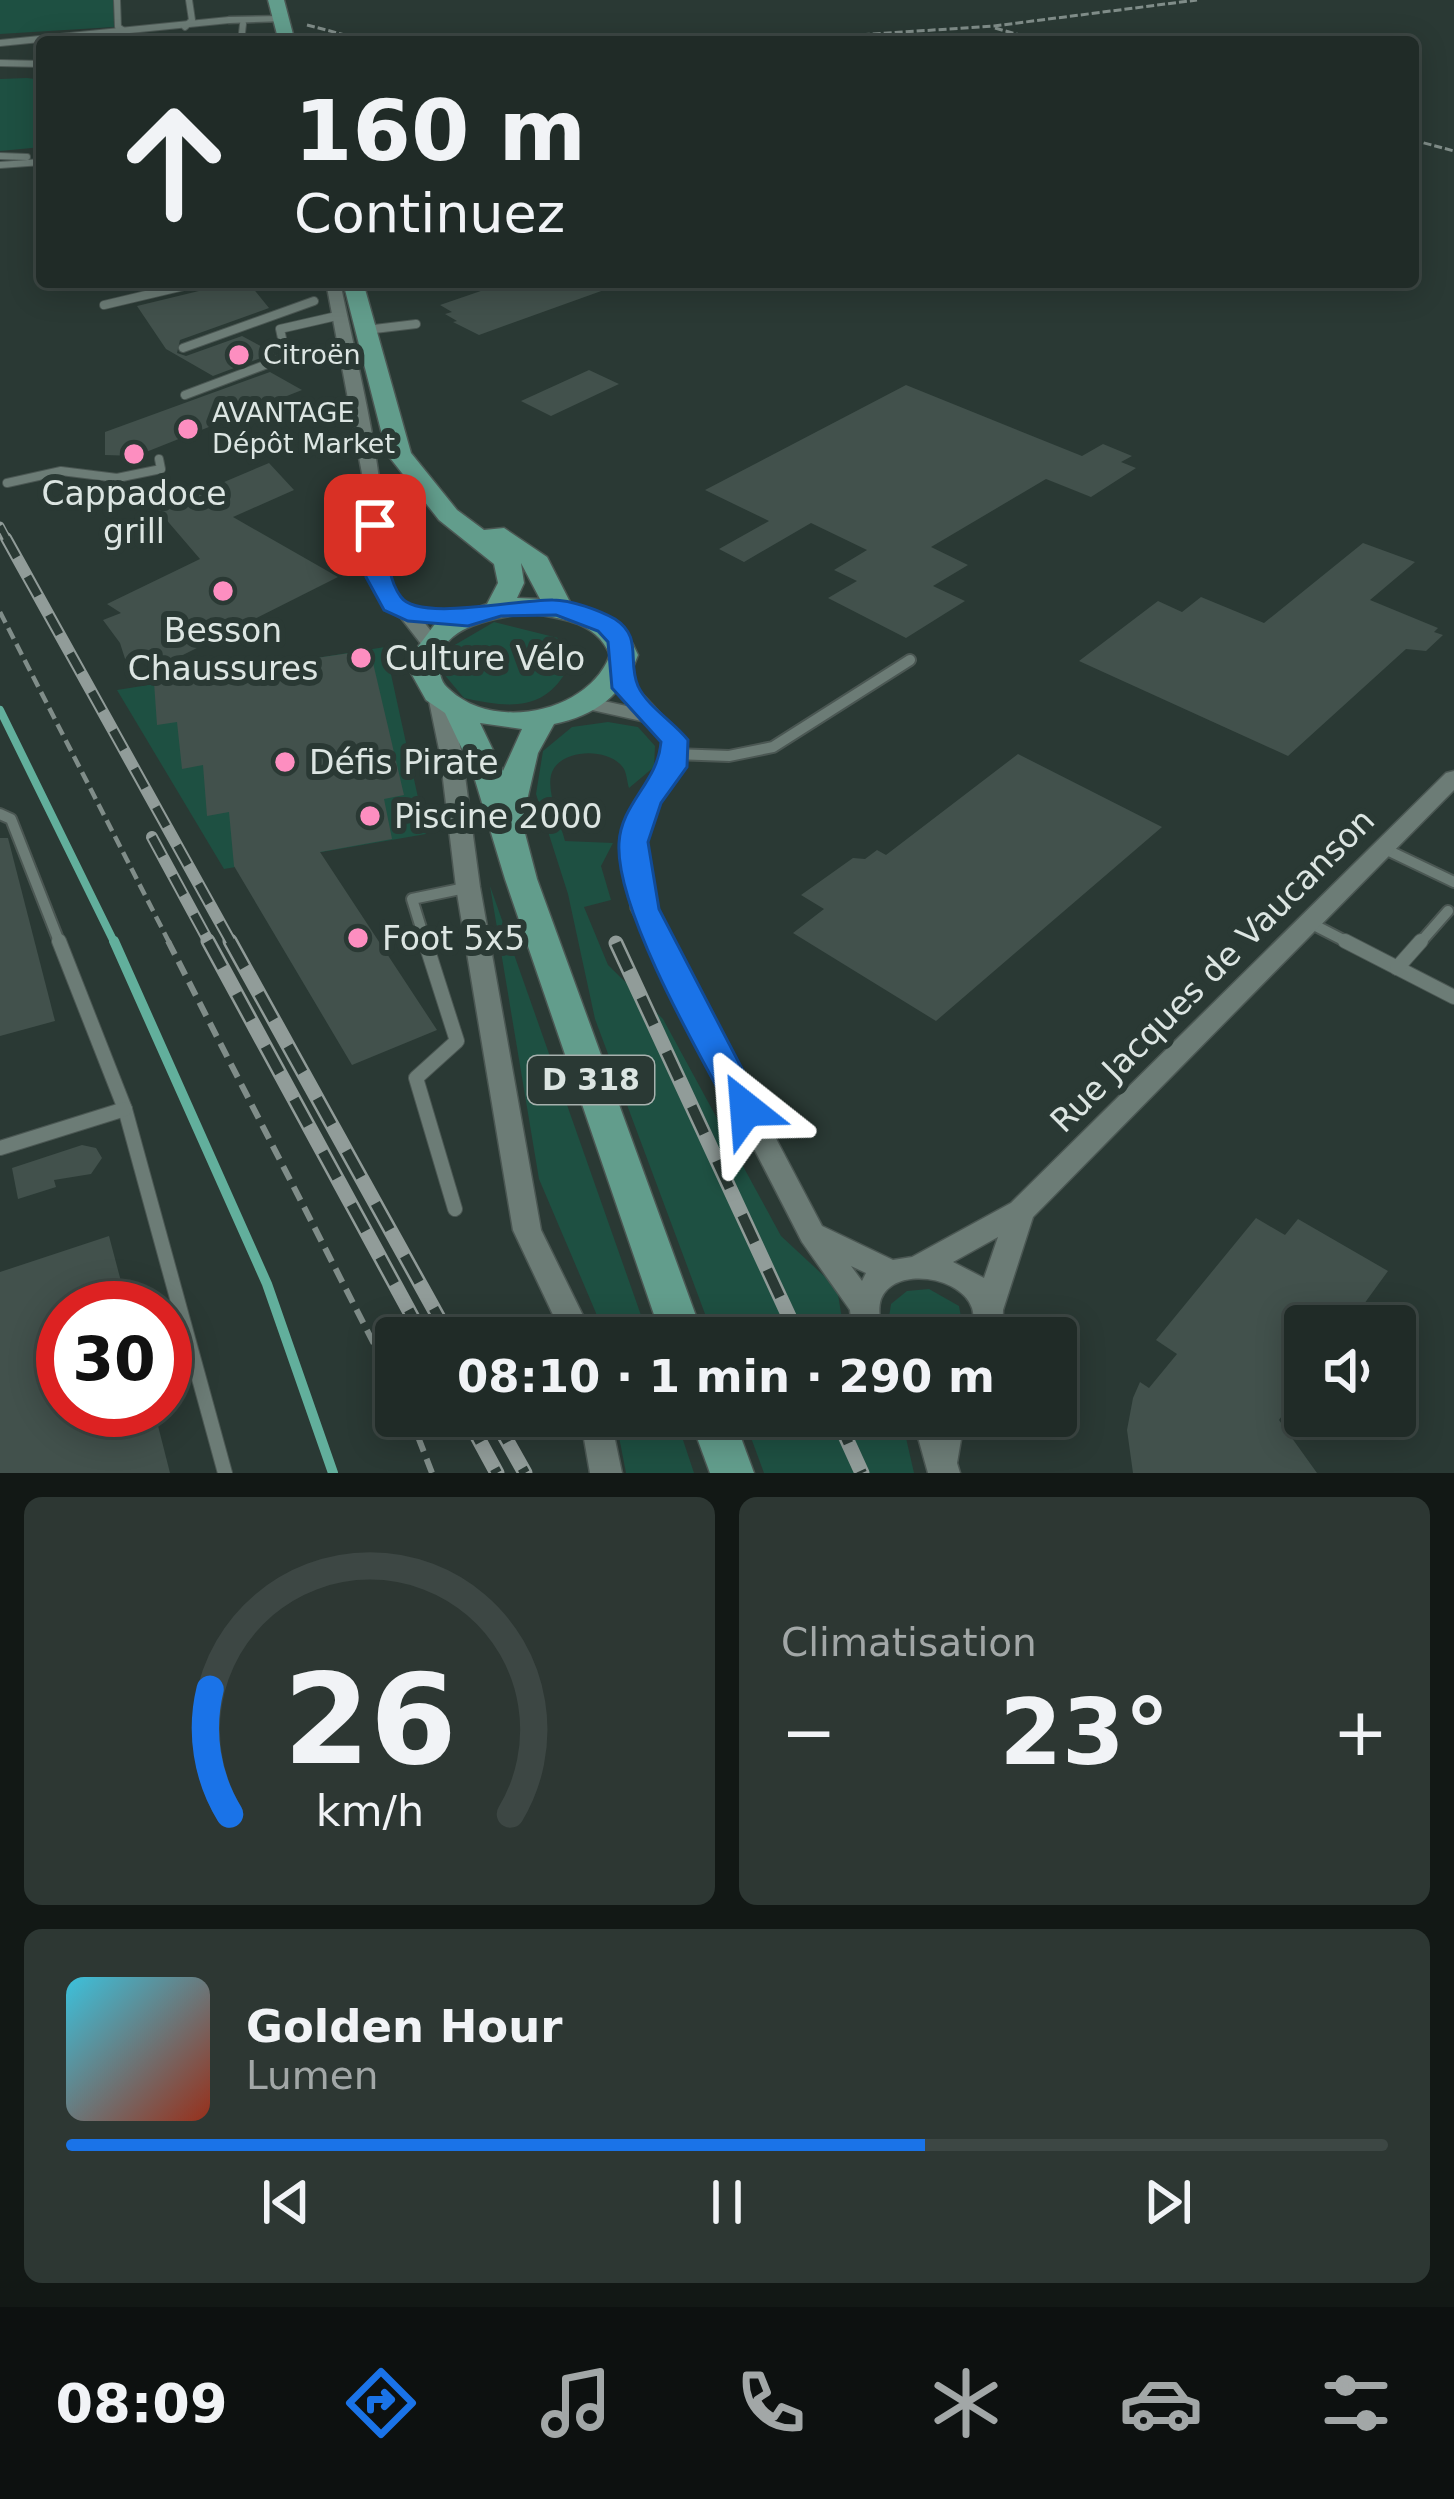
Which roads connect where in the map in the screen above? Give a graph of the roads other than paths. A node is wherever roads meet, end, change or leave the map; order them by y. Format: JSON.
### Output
{"nodes":[{"id":1,"x":117,"y":0,"type":"edge"},
{"id":2,"x":189,"y":0,"type":"edge"},
{"id":3,"x":276,"y":0,"type":"edge"},
{"id":4,"x":260,"y":18,"type":"junction"},
{"id":5,"x":229,"y":20,"type":"joint"},
{"id":6,"x":243,"y":24,"type":"joint"},
{"id":7,"x":185,"y":27,"type":"junction"},
{"id":8,"x":284,"y":29,"type":"edge"},
{"id":9,"x":127,"y":33,"type":"junction"},
{"id":10,"x":102,"y":36,"type":"edge"},
{"id":11,"x":242,"y":36,"type":"edge"},
{"id":12,"x":36,"y":41,"type":"edge"},
{"id":13,"x":0,"y":43,"type":"edge"},
{"id":14,"x":0,"y":63,"type":"edge"},
{"id":15,"x":36,"y":64,"type":"edge"},
{"id":16,"x":0,"y":156,"type":"edge"},
{"id":17,"x":36,"y":159,"type":"edge"},
{"id":18,"x":36,"y":160,"type":"edge"},
{"id":19,"x":0,"y":166,"type":"edge"},
{"id":20,"x":175,"y":288,"type":"edge"},
{"id":21,"x":334,"y":288,"type":"edge"},
{"id":22,"x":354,"y":288,"type":"edge"},
{"id":23,"x":314,"y":301,"type":"dead end"},
{"id":24,"x":104,"y":304,"type":"dead end"},
{"id":25,"x":340,"y":315,"type":"junction"},
{"id":26,"x":416,"y":324,"type":"dead end"},
{"id":27,"x":366,"y":330,"type":"junction"},
{"id":28,"x":183,"y":348,"type":"dead end"},
{"id":29,"x":185,"y":395,"type":"dead end"},
{"id":30,"x":159,"y":459,"type":"dead end"},
{"id":31,"x":7,"y":483,"type":"dead end"},
{"id":32,"x":432,"y":496,"type":"junction"},
{"id":33,"x":559,"y":607,"type":"junction"},
{"id":34,"x":499,"y":608,"type":"junction"},
{"id":35,"x":408,"y":614,"type":"junction"},
{"id":36,"x":468,"y":618,"type":"junction"},
{"id":37,"x":431,"y":644,"type":"junction"},
{"id":38,"x":910,"y":660,"type":"dead end"},
{"id":39,"x":621,"y":675,"type":"junction"},
{"id":40,"x":447,"y":702,"type":"junction"},
{"id":41,"x":590,"y":704,"type":"junction"},
{"id":42,"x":543,"y":718,"type":"junction"},
{"id":43,"x":655,"y":718,"type":"junction"},
{"id":44,"x":674,"y":754,"type":"junction"},
{"id":45,"x":1454,"y":778,"type":"edge"},
{"id":46,"x":0,"y":814,"type":"edge"},
{"id":47,"x":507,"y":820,"type":"junction"},
{"id":48,"x":1384,"y":849,"type":"junction"},
{"id":49,"x":1454,"y":882,"type":"edge"},
{"id":50,"x":468,"y":887,"type":"junction"},
{"id":51,"x":1448,"y":910,"type":"dead end"},
{"id":52,"x":1312,"y":924,"type":"junction"},
{"id":53,"x":1397,"y":968,"type":"junction"},
{"id":54,"x":1454,"y":997,"type":"edge"},
{"id":55,"x":125,"y":1109,"type":"junction"},
{"id":56,"x":0,"y":1148,"type":"edge"},
{"id":57,"x":455,"y":1209,"type":"dead end"},
{"id":58,"x":1021,"y":1211,"type":"junction"},
{"id":59,"x":812,"y":1234,"type":"junction"},
{"id":60,"x":922,"y":1265,"type":"junction"},
{"id":61,"x":891,"y":1272,"type":"junction"},
{"id":62,"x":863,"y":1305,"type":"junction"},
{"id":63,"x":569,"y":1317,"type":"edge"},
{"id":64,"x":676,"y":1317,"type":"edge"},
{"id":65,"x":865,"y":1317,"type":"edge"},
{"id":66,"x":984,"y":1317,"type":"edge"},
{"id":67,"x":990,"y":1317,"type":"edge"},
{"id":68,"x":599,"y":1437,"type":"edge"},
{"id":69,"x":719,"y":1437,"type":"edge"},
{"id":70,"x":933,"y":1437,"type":"edge"},
{"id":71,"x":947,"y":1437,"type":"edge"},
{"id":72,"x":943,"y":1471,"type":"edge"},
{"id":73,"x":225,"y":1473,"type":"edge"},
{"id":74,"x":606,"y":1473,"type":"edge"},
{"id":75,"x":732,"y":1473,"type":"edge"}],
"edges":[{"from":1,"to":9,"type":"lane"},
{"from":2,"to":7,"type":"lane"},
{"from":3,"to":8,"type":"main road"},
{"from":4,"to":5,"type":"street"},
{"from":4,"to":6,"type":"street"},
{"from":4,"to":8,"type":"street"},
{"from":5,"to":7,"type":"lane"},
{"from":6,"to":11,"type":"lane"},
{"from":7,"to":9,"type":"lane"},
{"from":9,"to":10,"type":"lane"},
{"from":12,"to":13,"type":"lane"},
{"from":14,"to":15,"type":"lane"},
{"from":16,"to":17,"type":"lane"},
{"from":18,"to":19,"type":"lane"},
{"from":20,"to":24,"type":"lane"},
{"from":21,"to":25,"type":"street"},
{"from":22,"to":27,"type":"main road"},
{"from":23,"to":28,"type":"lane"},
{"from":25,"to":29,"type":"lane"},
{"from":25,"to":35,"type":"street"},
{"from":26,"to":27,"type":"lane"},
{"from":27,"to":32,"type":"main road"},
{"from":30,"to":31,"type":"lane"},
{"from":32,"to":33,"type":"main road"},
{"from":32,"to":34,"type":"main road"},
{"from":33,"to":34,"type":"main road"},
{"from":33,"to":39,"type":"main road"},
{"from":34,"to":36,"type":"main road"},
{"from":35,"to":36,"type":"street"},
{"from":35,"to":37,"type":"street"},
{"from":36,"to":37,"type":"main road"},
{"from":37,"to":40,"type":"main road"},
{"from":38,"to":44,"type":"lane"},
{"from":39,"to":41,"type":"main road"},
{"from":39,"to":43,"type":"street"},
{"from":40,"to":42,"type":"main road"},
{"from":40,"to":47,"type":"main road","number":"D 318"},
{"from":40,"to":50,"type":"street"},
{"from":41,"to":42,"type":"main road"},
{"from":41,"to":43,"type":"street"},
{"from":42,"to":47,"type":"main road","number":"D 318"},
{"from":43,"to":44,"type":"street"},
{"from":44,"to":59,"type":"street"},
{"from":45,"to":48,"type":"street","name":"Rue Jacques de Vaucanson"},
{"from":46,"to":55,"type":"lane"},
{"from":47,"to":64,"type":"main road","number":"D 318"},
{"from":48,"to":49,"type":"lane"},
{"from":48,"to":52,"type":"street","name":"Rue Jacques de Vaucanson"},
{"from":50,"to":57,"type":"lane"},
{"from":50,"to":63,"type":"street"},
{"from":51,"to":53,"type":"lane"},
{"from":52,"to":53,"type":"lane"},
{"from":52,"to":58,"type":"street","name":"Rue Jacques de Vaucanson"},
{"from":53,"to":54,"type":"lane"},
{"from":55,"to":56,"type":"lane"},
{"from":55,"to":73,"type":"lane"},
{"from":58,"to":60,"type":"street","name":"Rue Jacques de Vaucanson"},
{"from":58,"to":67,"type":"street","name":"Rue Jacques de Vaucanson"},
{"from":59,"to":61,"type":"street"},
{"from":59,"to":62,"type":"street"},
{"from":60,"to":61,"type":"street","name":"Rue Jacques de Vaucanson"},
{"from":60,"to":66,"type":"street"},
{"from":61,"to":62,"type":"street"},
{"from":62,"to":65,"type":"street"},
{"from":68,"to":74,"type":"street"},
{"from":69,"to":75,"type":"main road"},
{"from":70,"to":72,"type":"street"},
{"from":71,"to":72,"type":"street"}]}
